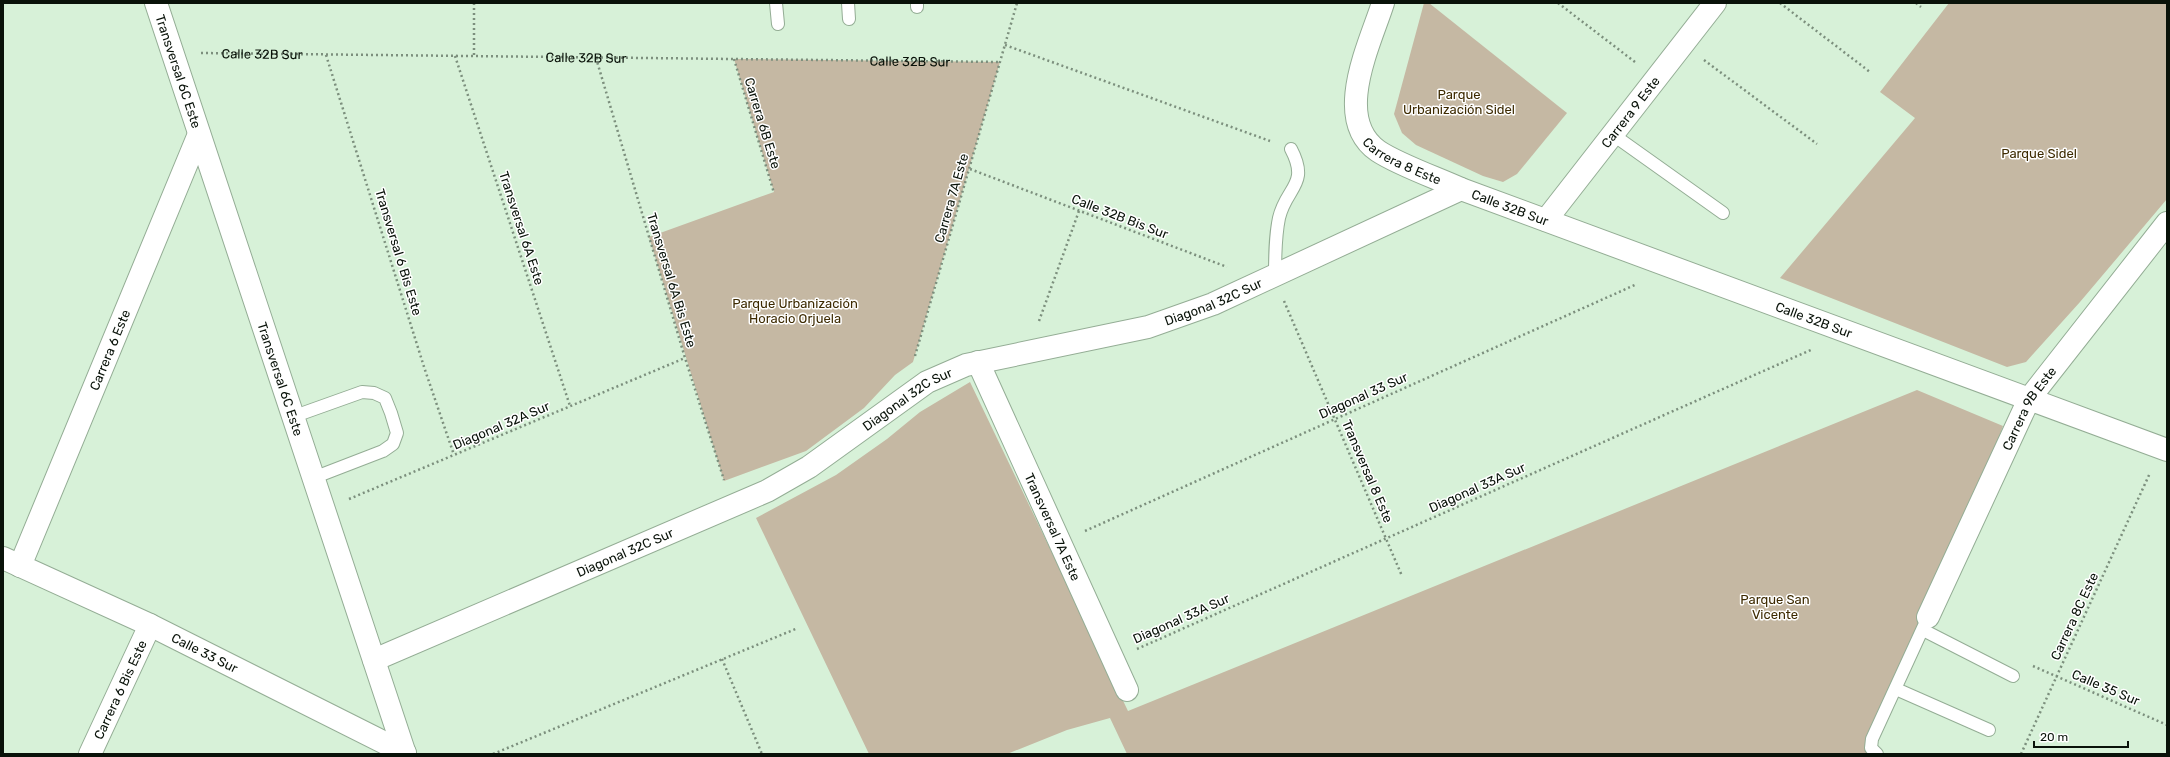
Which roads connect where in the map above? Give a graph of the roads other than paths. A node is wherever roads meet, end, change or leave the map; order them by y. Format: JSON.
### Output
{"nodes":[{"id":1,"x":156,"y":3,"type":"edge"},
{"id":2,"x":776,"y":3,"type":"edge"},
{"id":3,"x":848,"y":3,"type":"edge"},
{"id":4,"x":1383,"y":3,"type":"edge"},
{"id":5,"x":1715,"y":3,"type":"edge"},
{"id":6,"x":849,"y":19,"type":"dead end"},
{"id":7,"x":778,"y":24,"type":"dead end"},
{"id":8,"x":199,"y":134,"type":"junction"},
{"id":9,"x":1612,"y":134,"type":"junction"},
{"id":10,"x":1291,"y":149,"type":"road end"},
{"id":11,"x":1462,"y":189,"type":"junction"},
{"id":12,"x":1723,"y":213,"type":"dead end"},
{"id":13,"x":1546,"y":220,"type":"junction"},
{"id":14,"x":2167,"y":223,"type":"edge"},
{"id":15,"x":1269,"y":279,"type":"junction"},
{"id":16,"x":978,"y":362,"type":"junction"},
{"id":17,"x":2029,"y":399,"type":"junction"},
{"id":18,"x":292,"y":417,"type":"junction"},
{"id":19,"x":2167,"y":450,"type":"edge"},
{"id":20,"x":313,"y":478,"type":"junction"},
{"id":21,"x":12,"y":562,"type":"edge"},
{"id":22,"x":1925,"y":624,"type":"junction"},
{"id":23,"x":150,"y":625,"type":"junction"},
{"id":24,"x":374,"y":660,"type":"junction"},
{"id":25,"x":2013,"y":676,"type":"dead end"},
{"id":26,"x":1896,"y":689,"type":"junction"},
{"id":27,"x":1127,"y":690,"type":"dead end"},
{"id":28,"x":1989,"y":730,"type":"dead end"},
{"id":29,"x":90,"y":754,"type":"edge"},
{"id":30,"x":405,"y":754,"type":"edge"},
{"id":31,"x":1877,"y":754,"type":"edge"}],
"edges":[{"from":1,"to":8,"type":"street","name":"Transversal 6C Este"},
{"from":2,"to":7,"type":"lane"},
{"from":3,"to":6,"type":"lane"},
{"from":4,"to":11,"type":"street","name":"Carrera 8 Este"},
{"from":5,"to":9,"type":"street","name":"Carrera 9 Este"},
{"from":8,"to":18,"type":"street","name":"Transversal 6C Este"},
{"from":8,"to":21,"type":"street","name":"Carrera 6 Este"},
{"from":9,"to":12,"type":"lane"},
{"from":9,"to":13,"type":"street","name":"Carrera 9 Este"},
{"from":10,"to":15,"type":"lane"},
{"from":11,"to":13,"type":"street","name":"Calle 32B Sur"},
{"from":11,"to":15,"type":"street","name":"Diagonal 32C Sur"},
{"from":13,"to":17,"type":"street","name":"Calle 32B Sur"},
{"from":14,"to":17,"type":"street","name":"Carrera 9B Este"},
{"from":15,"to":16,"type":"street","name":"Diagonal 32C Sur"},
{"from":16,"to":24,"type":"street","name":"Diagonal 32C Sur"},
{"from":16,"to":27,"type":"street","name":"Transversal 7A Este"},
{"from":17,"to":19,"type":"street","name":"Calle 32B Sur"},
{"from":17,"to":22,"type":"street","name":"Carrera 9B Este"},
{"from":18,"to":20,"type":"street","name":"Transversal 6C Este"},
{"from":18,"to":20,"type":"lane"},
{"from":20,"to":24,"type":"street","name":"Transversal 6C Este"},
{"from":21,"to":23,"type":"street","name":"Calle 33 Sur"},
{"from":22,"to":25,"type":"lane"},
{"from":22,"to":26,"type":"lane"},
{"from":23,"to":29,"type":"street","name":"Carrera 6 Bis Este"},
{"from":23,"to":30,"type":"street","name":"Calle 33 Sur"},
{"from":24,"to":30,"type":"street","name":"Transversal 6C Este"},
{"from":26,"to":28,"type":"lane"},
{"from":26,"to":31,"type":"lane"}]}
